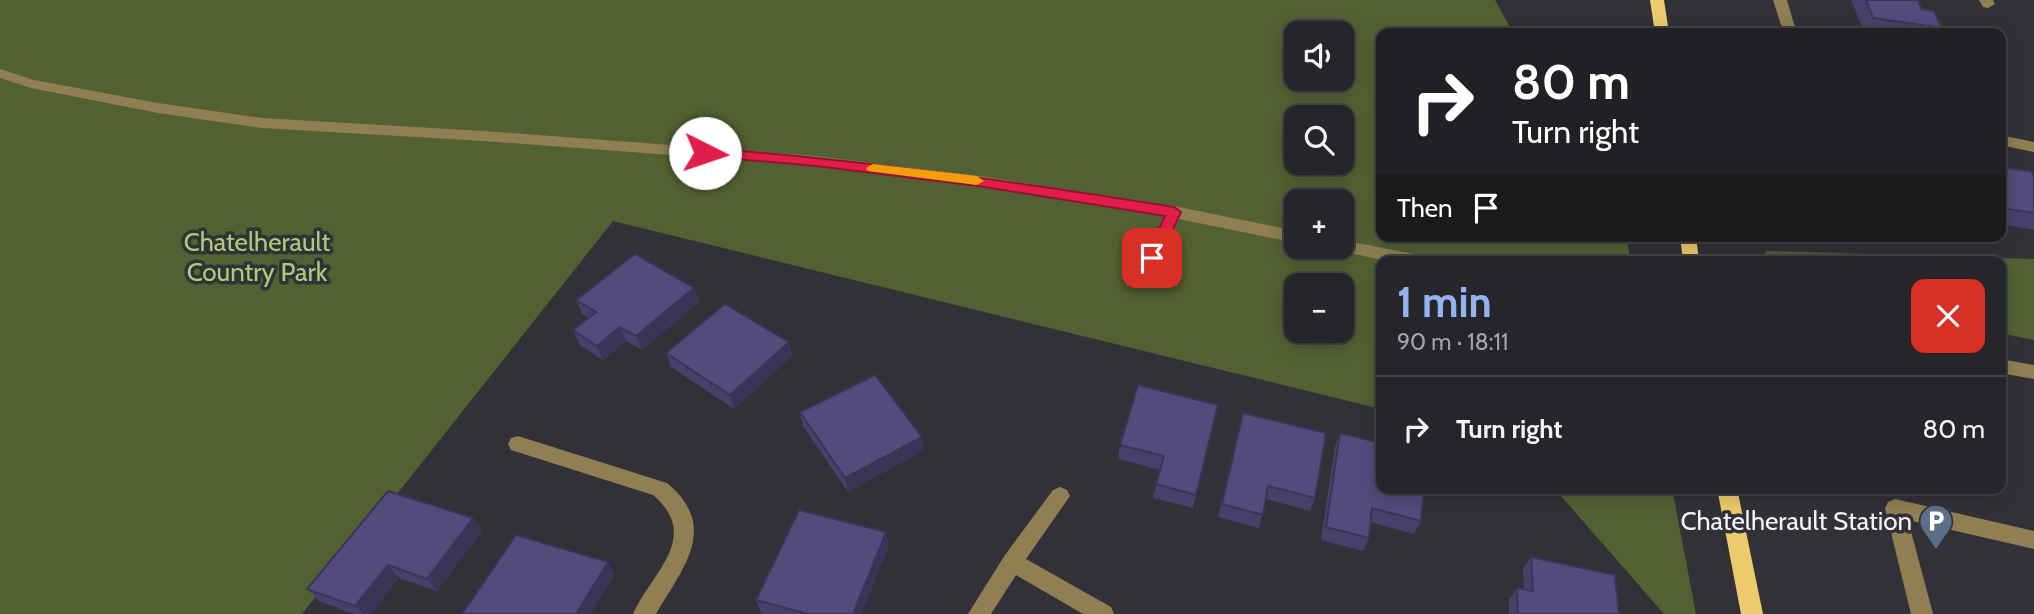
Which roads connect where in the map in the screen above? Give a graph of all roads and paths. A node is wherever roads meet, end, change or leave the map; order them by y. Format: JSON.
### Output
{"nodes":[{"id":1,"x":1657,"y":0,"type":"edge"},
{"id":2,"x":1780,"y":0,"type":"edge"},
{"id":3,"x":1661,"y":28,"type":"edge"},
{"id":4,"x":1791,"y":28,"type":"edge"},
{"id":5,"x":0,"y":73,"type":"edge"},
{"id":6,"x":2006,"y":141,"type":"edge"},
{"id":7,"x":2034,"y":147,"type":"edge"},
{"id":8,"x":1174,"y":212,"type":"junction"},
{"id":9,"x":1284,"y":234,"type":"edge"},
{"id":10,"x":1354,"y":248,"type":"edge"},
{"id":11,"x":1393,"y":256,"type":"edge"},
{"id":12,"x":1142,"y":280,"type":"dead end"},
{"id":13,"x":2006,"y":367,"type":"edge"},
{"id":14,"x":2034,"y":372,"type":"edge"},
{"id":15,"x":518,"y":444,"type":"dead end"},
{"id":16,"x":1728,"y":494,"type":"edge"},
{"id":17,"x":1060,"y":496,"type":"dead end"},
{"id":18,"x":2034,"y":540,"type":"edge"},
{"id":19,"x":1012,"y":562,"type":"junction"},
{"id":20,"x":643,"y":614,"type":"edge"},
{"id":21,"x":979,"y":614,"type":"edge"},
{"id":22,"x":1103,"y":614,"type":"edge"},
{"id":23,"x":1752,"y":614,"type":"edge"},
{"id":24,"x":1922,"y":614,"type":"edge"}],
"edges":[{"from":1,"to":3,"type":"main road"},
{"from":2,"to":4,"type":"street"},
{"from":5,"to":8,"type":"street"},
{"from":6,"to":7,"type":"street"},
{"from":8,"to":9,"type":"street"},
{"from":8,"to":12,"type":"street"},
{"from":10,"to":11,"type":"street"},
{"from":13,"to":14,"type":"street"},
{"from":15,"to":20,"type":"street"},
{"from":16,"to":23,"type":"main road"},
{"from":17,"to":19,"type":"street"},
{"from":18,"to":24,"type":"street"},
{"from":19,"to":21,"type":"street"},
{"from":19,"to":22,"type":"street"}]}
